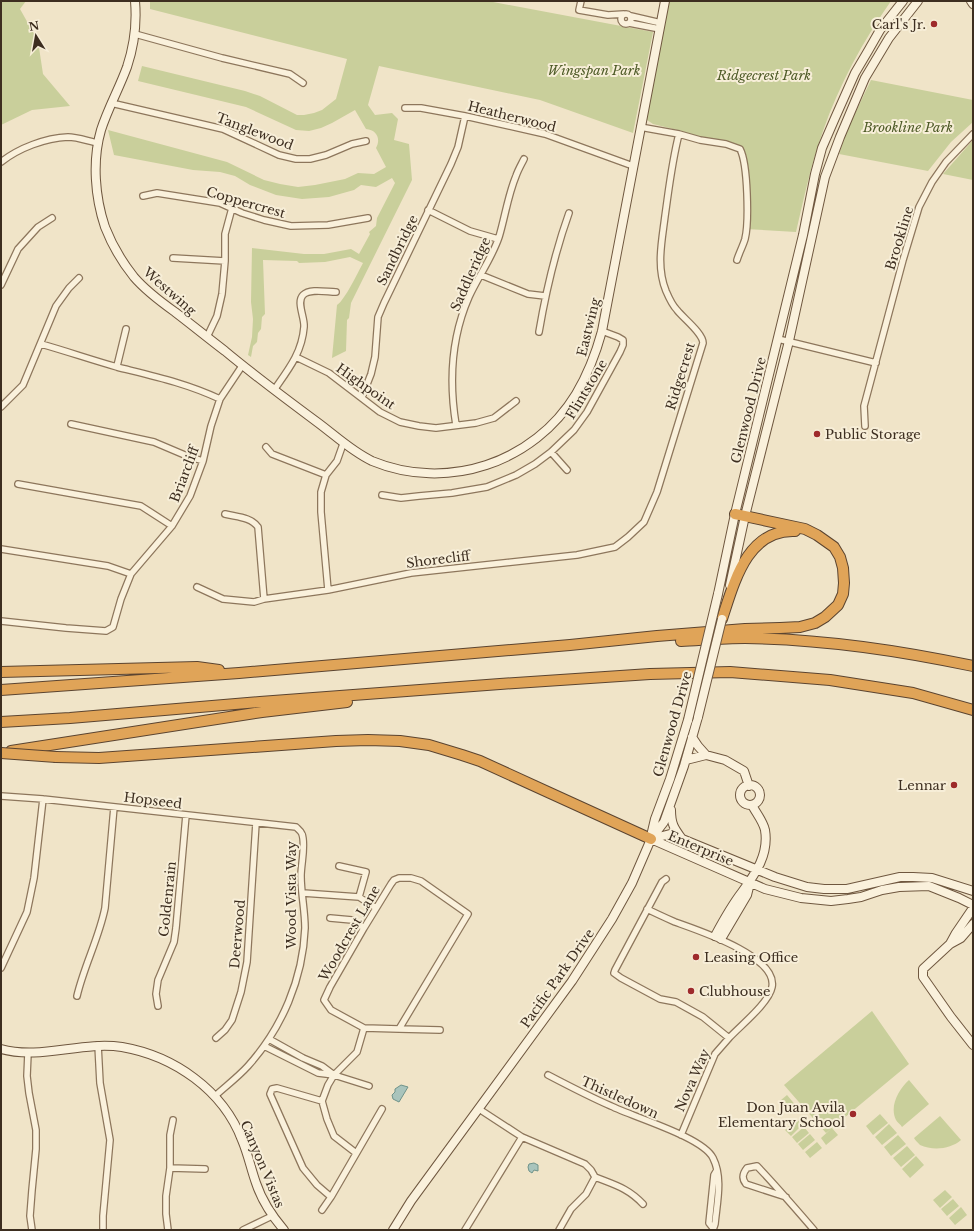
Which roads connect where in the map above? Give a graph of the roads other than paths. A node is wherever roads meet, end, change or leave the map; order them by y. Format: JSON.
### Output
{"nodes":[{"id":1,"x":135,"y":1,"type":"edge"},
{"id":2,"x":581,"y":1,"type":"edge"},
{"id":3,"x":665,"y":1,"type":"edge"},
{"id":4,"x":903,"y":1,"type":"edge"},
{"id":5,"x":918,"y":1,"type":"edge"},
{"id":6,"x":971,"y":1,"type":"edge"},
{"id":7,"x":973,"y":4,"type":"edge"},
{"id":8,"x":624,"y":14,"type":"junction"},
{"id":9,"x":611,"y":15,"type":"junction"},
{"id":10,"x":631,"y":16,"type":"junction"},
{"id":11,"x":622,"y":21,"type":"junction"},
{"id":12,"x":629,"y":23,"type":"junction"},
{"id":13,"x":660,"y":26,"type":"junction"},
{"id":14,"x":134,"y":34,"type":"junction"},
{"id":15,"x":303,"y":83,"type":"dead end"},
{"id":16,"x":111,"y":102,"type":"junction"},
{"id":17,"x":405,"y":108,"type":"dead end"},
{"id":18,"x":465,"y":116,"type":"junction"},
{"id":19,"x":640,"y":128,"type":"junction"},
{"id":20,"x":679,"y":134,"type":"junction"},
{"id":21,"x":973,"y":134,"type":"edge"},
{"id":22,"x":366,"y":141,"type":"dead end"},
{"id":23,"x":98,"y":143,"type":"junction"},
{"id":24,"x":524,"y":159,"type":"dead end"},
{"id":25,"x":1,"y":162,"type":"edge"},
{"id":26,"x":633,"y":166,"type":"junction"},
{"id":27,"x":142,"y":196,"type":"dead end"},
{"id":28,"x":232,"y":208,"type":"junction"},
{"id":29,"x":428,"y":210,"type":"junction"},
{"id":30,"x":569,"y":213,"type":"dead end"},
{"id":31,"x":52,"y":218,"type":"dead end"},
{"id":32,"x":368,"y":218,"type":"dead end"},
{"id":33,"x":498,"y":239,"type":"junction"},
{"id":34,"x":172,"y":258,"type":"dead end"},
{"id":35,"x":225,"y":260,"type":"junction"},
{"id":36,"x":737,"y":260,"type":"dead end"},
{"id":37,"x":481,"y":275,"type":"junction"},
{"id":38,"x":79,"y":278,"type":"dead end"},
{"id":39,"x":1,"y":285,"type":"edge"},
{"id":40,"x":336,"y":292,"type":"dead end"},
{"id":41,"x":545,"y":296,"type":"junction"},
{"id":42,"x":126,"y":329,"type":"dead end"},
{"id":43,"x":602,"y":331,"type":"junction"},
{"id":44,"x":539,"y":332,"type":"dead end"},
{"id":45,"x":207,"y":337,"type":"junction"},
{"id":46,"x":778,"y":339,"type":"junction"},
{"id":47,"x":788,"y":341,"type":"junction"},
{"id":48,"x":41,"y":344,"type":"junction"},
{"id":49,"x":296,"y":357,"type":"junction"},
{"id":50,"x":876,"y":362,"type":"junction"},
{"id":51,"x":117,"y":366,"type":"junction"},
{"id":52,"x":242,"y":366,"type":"junction"},
{"id":53,"x":274,"y":390,"type":"junction"},
{"id":54,"x":362,"y":398,"type":"junction"},
{"id":55,"x":220,"y":399,"type":"junction"},
{"id":56,"x":516,"y":401,"type":"dead end"},
{"id":57,"x":1,"y":407,"type":"edge"},
{"id":58,"x":70,"y":424,"type":"dead end"},
{"id":59,"x":456,"y":426,"type":"junction"},
{"id":60,"x":865,"y":426,"type":"dead end"},
{"id":61,"x":343,"y":444,"type":"junction"},
{"id":62,"x":266,"y":447,"type":"dead end"},
{"id":63,"x":551,"y":452,"type":"junction"},
{"id":64,"x":203,"y":461,"type":"junction"},
{"id":65,"x":567,"y":470,"type":"dead end"},
{"id":66,"x":326,"y":475,"type":"junction"},
{"id":67,"x":18,"y":484,"type":"dead end"},
{"id":68,"x":657,"y":492,"type":"joint"},
{"id":69,"x":382,"y":495,"type":"dead end"},
{"id":70,"x":225,"y":514,"type":"dead end"},
{"id":71,"x":740,"y":515,"type":"junction"},
{"id":72,"x":172,"y":526,"type":"junction"},
{"id":73,"x":817,"y":535,"type":"junction"},
{"id":74,"x":1,"y":549,"type":"edge"},
{"id":75,"x":131,"y":574,"type":"junction"},
{"id":76,"x":197,"y":587,"type":"dead end"},
{"id":77,"x":328,"y":590,"type":"junction"},
{"id":78,"x":729,"y":593,"type":"junction"},
{"id":79,"x":264,"y":599,"type":"junction"},
{"id":80,"x":722,"y":619,"type":"joint"},
{"id":81,"x":1,"y":621,"type":"edge"},
{"id":82,"x":570,"y":645,"type":"junction"},
{"id":83,"x":973,"y":666,"type":"edge"},
{"id":84,"x":1,"y":672,"type":"edge"},
{"id":85,"x":238,"y":673,"type":"junction"},
{"id":86,"x":500,"y":684,"type":"junction"},
{"id":87,"x":1,"y":690,"type":"edge"},
{"id":88,"x":973,"y":710,"type":"edge"},
{"id":89,"x":698,"y":717,"type":"joint"},
{"id":90,"x":1,"y":722,"type":"edge"},
{"id":91,"x":692,"y":737,"type":"junction"},
{"id":92,"x":1,"y":753,"type":"edge"},
{"id":93,"x":706,"y":755,"type":"junction"},
{"id":94,"x":686,"y":760,"type":"junction"},
{"id":95,"x":747,"y":786,"type":"junction"},
{"id":96,"x":1,"y":796,"type":"edge"},
{"id":97,"x":43,"y":799,"type":"junction"},
{"id":98,"x":752,"y":805,"type":"junction"},
{"id":99,"x":671,"y":806,"type":"junction"},
{"id":100,"x":114,"y":807,"type":"junction"},
{"id":101,"x":186,"y":815,"type":"junction"},
{"id":102,"x":256,"y":823,"type":"junction"},
{"id":103,"x":301,"y":832,"type":"joint"},
{"id":104,"x":651,"y":839,"type":"junction"},
{"id":105,"x":682,"y":839,"type":"junction"},
{"id":106,"x":339,"y":866,"type":"dead end"},
{"id":107,"x":757,"y":870,"type":"junction"},
{"id":108,"x":666,"y":879,"type":"dead end"},
{"id":109,"x":750,"y":882,"type":"junction"},
{"id":110,"x":973,"y":891,"type":"edge"},
{"id":111,"x":303,"y":893,"type":"junction"},
{"id":112,"x":359,"y":897,"type":"junction"},
{"id":113,"x":973,"y":907,"type":"edge"},
{"id":114,"x":376,"y":908,"type":"junction"},
{"id":115,"x":647,"y":909,"type":"junction"},
{"id":116,"x":330,"y":918,"type":"dead end"},
{"id":117,"x":973,"y":924,"type":"edge"},
{"id":118,"x":364,"y":928,"type":"junction"},
{"id":119,"x":718,"y":938,"type":"junction"},
{"id":120,"x":950,"y":944,"type":"junction"},
{"id":121,"x":1,"y":968,"type":"edge"},
{"id":122,"x":77,"y":996,"type":"dead end"},
{"id":123,"x":158,"y":1006,"type":"dead end"},
{"id":124,"x":364,"y":1028,"type":"junction"},
{"id":125,"x":399,"y":1029,"type":"junction"},
{"id":126,"x":440,"y":1030,"type":"dead end"},
{"id":127,"x":216,"y":1038,"type":"dead end"},
{"id":128,"x":729,"y":1038,"type":"junction"},
{"id":129,"x":269,"y":1039,"type":"junction"},
{"id":130,"x":973,"y":1045,"type":"edge"},
{"id":131,"x":98,"y":1046,"type":"junction"},
{"id":132,"x":264,"y":1046,"type":"junction"},
{"id":133,"x":1,"y":1049,"type":"edge"},
{"id":134,"x":28,"y":1052,"type":"junction"},
{"id":135,"x":334,"y":1075,"type":"junction"},
{"id":136,"x":548,"y":1075,"type":"dead end"},
{"id":137,"x":369,"y":1086,"type":"dead end"},
{"id":138,"x":214,"y":1096,"type":"junction"},
{"id":139,"x":322,"y":1101,"type":"junction"},
{"id":140,"x":382,"y":1109,"type":"dead end"},
{"id":141,"x":480,"y":1109,"type":"junction"},
{"id":142,"x":173,"y":1120,"type":"dead end"},
{"id":143,"x":682,"y":1135,"type":"junction"},
{"id":144,"x":522,"y":1137,"type":"junction"},
{"id":145,"x":356,"y":1153,"type":"junction"},
{"id":146,"x":170,"y":1168,"type":"junction"},
{"id":147,"x":205,"y":1169,"type":"dead end"},
{"id":148,"x":595,"y":1177,"type":"junction"},
{"id":149,"x":331,"y":1197,"type":"junction"},
{"id":150,"x":786,"y":1197,"type":"junction"},
{"id":151,"x":643,"y":1204,"type":"dead end"},
{"id":152,"x":322,"y":1210,"type":"dead end"},
{"id":153,"x":272,"y":1216,"type":"junction"},
{"id":154,"x":713,"y":1229,"type":"edge"},
{"id":155,"x":32,"y":1230,"type":"edge"},
{"id":156,"x":103,"y":1230,"type":"edge"},
{"id":157,"x":168,"y":1230,"type":"edge"},
{"id":158,"x":243,"y":1230,"type":"edge"},
{"id":159,"x":284,"y":1230,"type":"edge"},
{"id":160,"x":393,"y":1230,"type":"edge"},
{"id":161,"x":465,"y":1230,"type":"edge"},
{"id":162,"x":558,"y":1230,"type":"edge"},
{"id":163,"x":814,"y":1230,"type":"edge"}],
"edges":[{"from":1,"to":14,"type":"main road","name":"Westwing"},
{"from":2,"to":9,"type":"street"},
{"from":3,"to":13,"type":"main road","name":"Eastwing"},
{"from":4,"to":46,"type":"main road","name":"Glenwood Drive"},
{"from":5,"to":47,"type":"main road","name":"Glenwood Drive"},
{"from":6,"to":7,"type":"main road"},
{"from":8,"to":9,"type":"street"},
{"from":8,"to":10,"type":"street"},
{"from":8,"to":11,"type":"street"},
{"from":9,"to":11,"type":"street"},
{"from":10,"to":12,"type":"street"},
{"from":10,"to":13,"type":"street"},
{"from":11,"to":12,"type":"street"},
{"from":12,"to":13,"type":"street"},
{"from":13,"to":19,"type":"main road","name":"Eastwing"},
{"from":14,"to":15,"type":"street"},
{"from":14,"to":16,"type":"main road","name":"Westwing"},
{"from":16,"to":22,"type":"street","name":"Tanglewood"},
{"from":16,"to":23,"type":"main road","name":"Westwing"},
{"from":17,"to":18,"type":"street","name":"Heatherwood"},
{"from":18,"to":26,"type":"street","name":"Heatherwood"},
{"from":18,"to":29,"type":"street","name":"Sandbridge"},
{"from":19,"to":20,"type":"street"},
{"from":19,"to":26,"type":"main road","name":"Eastwing"},
{"from":20,"to":36,"type":"street"},
{"from":20,"to":68,"type":"street","name":"Ridgecrest"},
{"from":21,"to":50,"type":"street","name":"Brookline"},
{"from":23,"to":25,"type":"street"},
{"from":23,"to":45,"type":"main road","name":"Westwing"},
{"from":24,"to":33,"type":"street","name":"Saddleridge"},
{"from":26,"to":43,"type":"main road","name":"Eastwing"},
{"from":27,"to":28,"type":"street","name":"Coppercrest"},
{"from":28,"to":32,"type":"street","name":"Coppercrest"},
{"from":28,"to":35,"type":"street"},
{"from":29,"to":33,"type":"street"},
{"from":29,"to":54,"type":"street","name":"Sandbridge"},
{"from":30,"to":41,"type":"street"},
{"from":31,"to":39,"type":"street"},
{"from":33,"to":37,"type":"street","name":"Saddleridge"},
{"from":34,"to":35,"type":"street"},
{"from":35,"to":45,"type":"street"},
{"from":37,"to":41,"type":"street"},
{"from":37,"to":59,"type":"street","name":"Saddleridge"},
{"from":38,"to":48,"type":"street"},
{"from":40,"to":49,"type":"street"},
{"from":41,"to":44,"type":"street"},
{"from":42,"to":51,"type":"street"},
{"from":43,"to":61,"type":"main road","name":"Eastwing"},
{"from":43,"to":63,"type":"street","name":"Flintstone"},
{"from":45,"to":52,"type":"main road","name":"Westwing"},
{"from":46,"to":47,"type":"street"},
{"from":46,"to":71,"type":"main road","name":"Glenwood Drive"},
{"from":47,"to":50,"type":"street"},
{"from":47,"to":71,"type":"main road","name":"Glenwood Drive"},
{"from":48,"to":51,"type":"street"},
{"from":48,"to":57,"type":"street"},
{"from":49,"to":53,"type":"street"},
{"from":49,"to":54,"type":"street","name":"Highpoint"},
{"from":50,"to":60,"type":"street","name":"Brookline"},
{"from":51,"to":55,"type":"street"},
{"from":52,"to":53,"type":"main road","name":"Westwing"},
{"from":52,"to":55,"type":"street","name":"Briarcliff"},
{"from":53,"to":61,"type":"main road","name":"Westwing"},
{"from":54,"to":59,"type":"street","name":"Highpoint"},
{"from":55,"to":64,"type":"street","name":"Briarcliff"},
{"from":56,"to":59,"type":"street","name":"Highpoint"},
{"from":58,"to":64,"type":"street"},
{"from":61,"to":66,"type":"street"},
{"from":62,"to":66,"type":"street"},
{"from":63,"to":65,"type":"street"},
{"from":63,"to":69,"type":"street","name":"Flintstone"},
{"from":64,"to":72,"type":"street","name":"Briarcliff"},
{"from":66,"to":77,"type":"street"},
{"from":67,"to":72,"type":"street"},
{"from":68,"to":77,"type":"street","name":"Shorecliff"},
{"from":70,"to":79,"type":"street"},
{"from":71,"to":73,"type":"highway"},
{"from":71,"to":78,"type":"main road","name":"Glenwood Drive"},
{"from":71,"to":104,"type":"main road","name":"Glenwood Drive","bridge":true},
{"from":72,"to":75,"type":"street","name":"Briarcliff"},
{"from":73,"to":78,"type":"highway"},
{"from":73,"to":82,"type":"highway"},
{"from":74,"to":75,"type":"street"},
{"from":75,"to":81,"type":"street","name":"Briarcliff"},
{"from":76,"to":79,"type":"street","name":"Shorecliff"},
{"from":77,"to":79,"type":"street","name":"Shorecliff"},
{"from":78,"to":80,"type":"highway"},
{"from":80,"to":89,"type":"main road","name":"Glenwood Drive","bridge":true},
{"from":82,"to":83,"type":"highway"},
{"from":82,"to":85,"type":"highway"},
{"from":84,"to":85,"type":"highway"},
{"from":85,"to":87,"type":"highway"},
{"from":86,"to":88,"type":"highway"},
{"from":86,"to":90,"type":"highway"},
{"from":86,"to":92,"type":"highway"},
{"from":89,"to":91,"type":"main road","name":"Pacific Park Drive"},
{"from":91,"to":93,"type":"main road"},
{"from":91,"to":94,"type":"main road","name":"Pacific Park Drive"},
{"from":92,"to":104,"type":"highway","bridge":true},
{"from":93,"to":94,"type":"main road"},
{"from":93,"to":95,"type":"main road"},
{"from":94,"to":99,"type":"main road","name":"Pacific Park Drive"},
{"from":95,"to":98,"type":"main road"},
{"from":95,"to":98,"type":"main road"},
{"from":96,"to":97,"type":"street","name":"Hopseed"},
{"from":97,"to":100,"type":"street","name":"Hopseed"},
{"from":97,"to":121,"type":"street"},
{"from":98,"to":107,"type":"main road"},
{"from":99,"to":104,"type":"main road","name":"Pacific Park Drive"},
{"from":99,"to":105,"type":"main road"},
{"from":100,"to":101,"type":"street","name":"Hopseed"},
{"from":100,"to":122,"type":"street"},
{"from":101,"to":102,"type":"street","name":"Hopseed"},
{"from":101,"to":123,"type":"street","name":"Goldenrain"},
{"from":102,"to":103,"type":"street","name":"Hopseed"},
{"from":102,"to":127,"type":"street","name":"Deerwood"},
{"from":103,"to":111,"type":"street","name":"Wood Vista Way"},
{"from":104,"to":105,"type":"main road","name":"Enterprise"},
{"from":104,"to":109,"type":"main road","name":"Enterprise"},
{"from":104,"to":141,"type":"main road","name":"Pacific Park Drive"},
{"from":105,"to":107,"type":"main road","name":"Enterprise"},
{"from":106,"to":112,"type":"street"},
{"from":107,"to":109,"type":"main road"},
{"from":107,"to":110,"type":"main road","name":"Enterprise"},
{"from":108,"to":115,"type":"street"},
{"from":109,"to":113,"type":"main road","name":"Enterprise"},
{"from":109,"to":119,"type":"main road"},
{"from":111,"to":112,"type":"street"},
{"from":111,"to":129,"type":"street","name":"Wood Vista Way"},
{"from":112,"to":114,"type":"street"},
{"from":113,"to":120,"type":"main road"},
{"from":114,"to":118,"type":"street","name":"Woodcrest Lane"},
{"from":114,"to":125,"type":"street","name":"Woodcrest Lane"},
{"from":115,"to":119,"type":"street","name":"Nova Way"},
{"from":115,"to":128,"type":"street"},
{"from":116,"to":118,"type":"street"},
{"from":117,"to":120,"type":"main road"},
{"from":118,"to":124,"type":"street","name":"Woodcrest Lane"},
{"from":119,"to":128,"type":"street","name":"Nova Way"},
{"from":120,"to":130,"type":"main road"},
{"from":124,"to":125,"type":"street","name":"Woodcrest Lane"},
{"from":124,"to":135,"type":"street"},
{"from":125,"to":126,"type":"street","name":"Woodcrest Lane"},
{"from":128,"to":143,"type":"street","name":"Nova Way"},
{"from":129,"to":132,"type":"street","name":"Wood Vista Way"},
{"from":129,"to":135,"type":"street"},
{"from":131,"to":134,"type":"main road","name":"Canyon Vistas"},
{"from":131,"to":138,"type":"main road","name":"Canyon Vistas"},
{"from":131,"to":156,"type":"street"},
{"from":132,"to":135,"type":"street"},
{"from":132,"to":138,"type":"street","name":"Wood Vista Way"},
{"from":133,"to":134,"type":"main road","name":"Canyon Vistas"},
{"from":134,"to":155,"type":"street"},
{"from":135,"to":137,"type":"street"},
{"from":135,"to":139,"type":"street"},
{"from":136,"to":143,"type":"street","name":"Thistledown"},
{"from":138,"to":153,"type":"main road","name":"Canyon Vistas"},
{"from":139,"to":145,"type":"street"},
{"from":139,"to":149,"type":"street"},
{"from":140,"to":145,"type":"street"},
{"from":141,"to":144,"type":"street"},
{"from":141,"to":160,"type":"main road","name":"Pacific Park Drive"},
{"from":142,"to":146,"type":"street"},
{"from":143,"to":154,"type":"street","name":"Thistledown"},
{"from":144,"to":148,"type":"street"},
{"from":144,"to":161,"type":"street"},
{"from":145,"to":149,"type":"street"},
{"from":146,"to":147,"type":"street"},
{"from":146,"to":157,"type":"street"},
{"from":148,"to":151,"type":"street"},
{"from":148,"to":162,"type":"street"},
{"from":149,"to":152,"type":"street"},
{"from":150,"to":150,"type":"street"},
{"from":150,"to":163,"type":"street"},
{"from":153,"to":158,"type":"street"},
{"from":153,"to":159,"type":"main road","name":"Canyon Vistas"}]}
